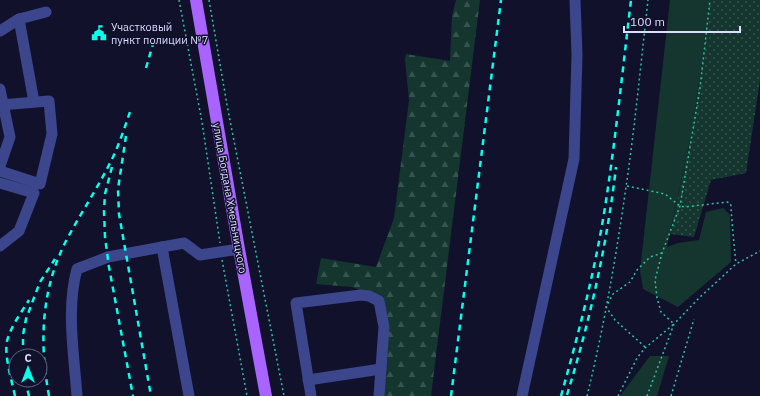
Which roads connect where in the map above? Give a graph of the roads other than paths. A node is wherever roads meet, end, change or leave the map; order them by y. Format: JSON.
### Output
{"nodes":[{"id":1,"x":196,"y":0,"type":"edge"},
{"id":2,"x":575,"y":0,"type":"edge"},
{"id":3,"x":46,"y":12,"type":"dead end"},
{"id":4,"x":19,"y":18,"type":"junction"},
{"id":5,"x":0,"y":31,"type":"edge"},
{"id":6,"x":0,"y":89,"type":"edge"},
{"id":7,"x":34,"y":102,"type":"junction"},
{"id":8,"x":1,"y":105,"type":"edge"},
{"id":9,"x":0,"y":166,"type":"edge"},
{"id":10,"x":0,"y":171,"type":"edge"},
{"id":11,"x":0,"y":183,"type":"edge"},
{"id":12,"x":0,"y":246,"type":"edge"},
{"id":13,"x":162,"y":247,"type":"junction"},
{"id":14,"x":239,"y":249,"type":"junction"},
{"id":15,"x":381,"y":369,"type":"junction"},
{"id":16,"x":308,"y":380,"type":"junction"},
{"id":17,"x":77,"y":396,"type":"edge"},
{"id":18,"x":189,"y":396,"type":"edge"},
{"id":19,"x":266,"y":396,"type":"edge"},
{"id":20,"x":311,"y":396,"type":"edge"},
{"id":21,"x":379,"y":396,"type":"edge"},
{"id":22,"x":522,"y":396,"type":"edge"}],
"edges":[{"from":1,"to":14,"type":"main road","name":"улица Богдана Хмельницкого"},
{"from":2,"to":22,"type":"lane"},
{"from":3,"to":4,"type":"lane"},
{"from":4,"to":5,"type":"lane"},
{"from":4,"to":7,"type":"lane"},
{"from":6,"to":8,"type":"lane"},
{"from":7,"to":8,"type":"lane"},
{"from":7,"to":10,"type":"lane"},
{"from":8,"to":9,"type":"lane"},
{"from":11,"to":12,"type":"lane"},
{"from":13,"to":14,"type":"lane"},
{"from":13,"to":17,"type":"lane"},
{"from":13,"to":18,"type":"lane"},
{"from":14,"to":19,"type":"main road","name":"улица Богдана Хмельницкого"},
{"from":15,"to":16,"type":"lane"},
{"from":15,"to":16,"type":"lane"},
{"from":15,"to":21,"type":"lane"},
{"from":16,"to":20,"type":"lane"}]}
